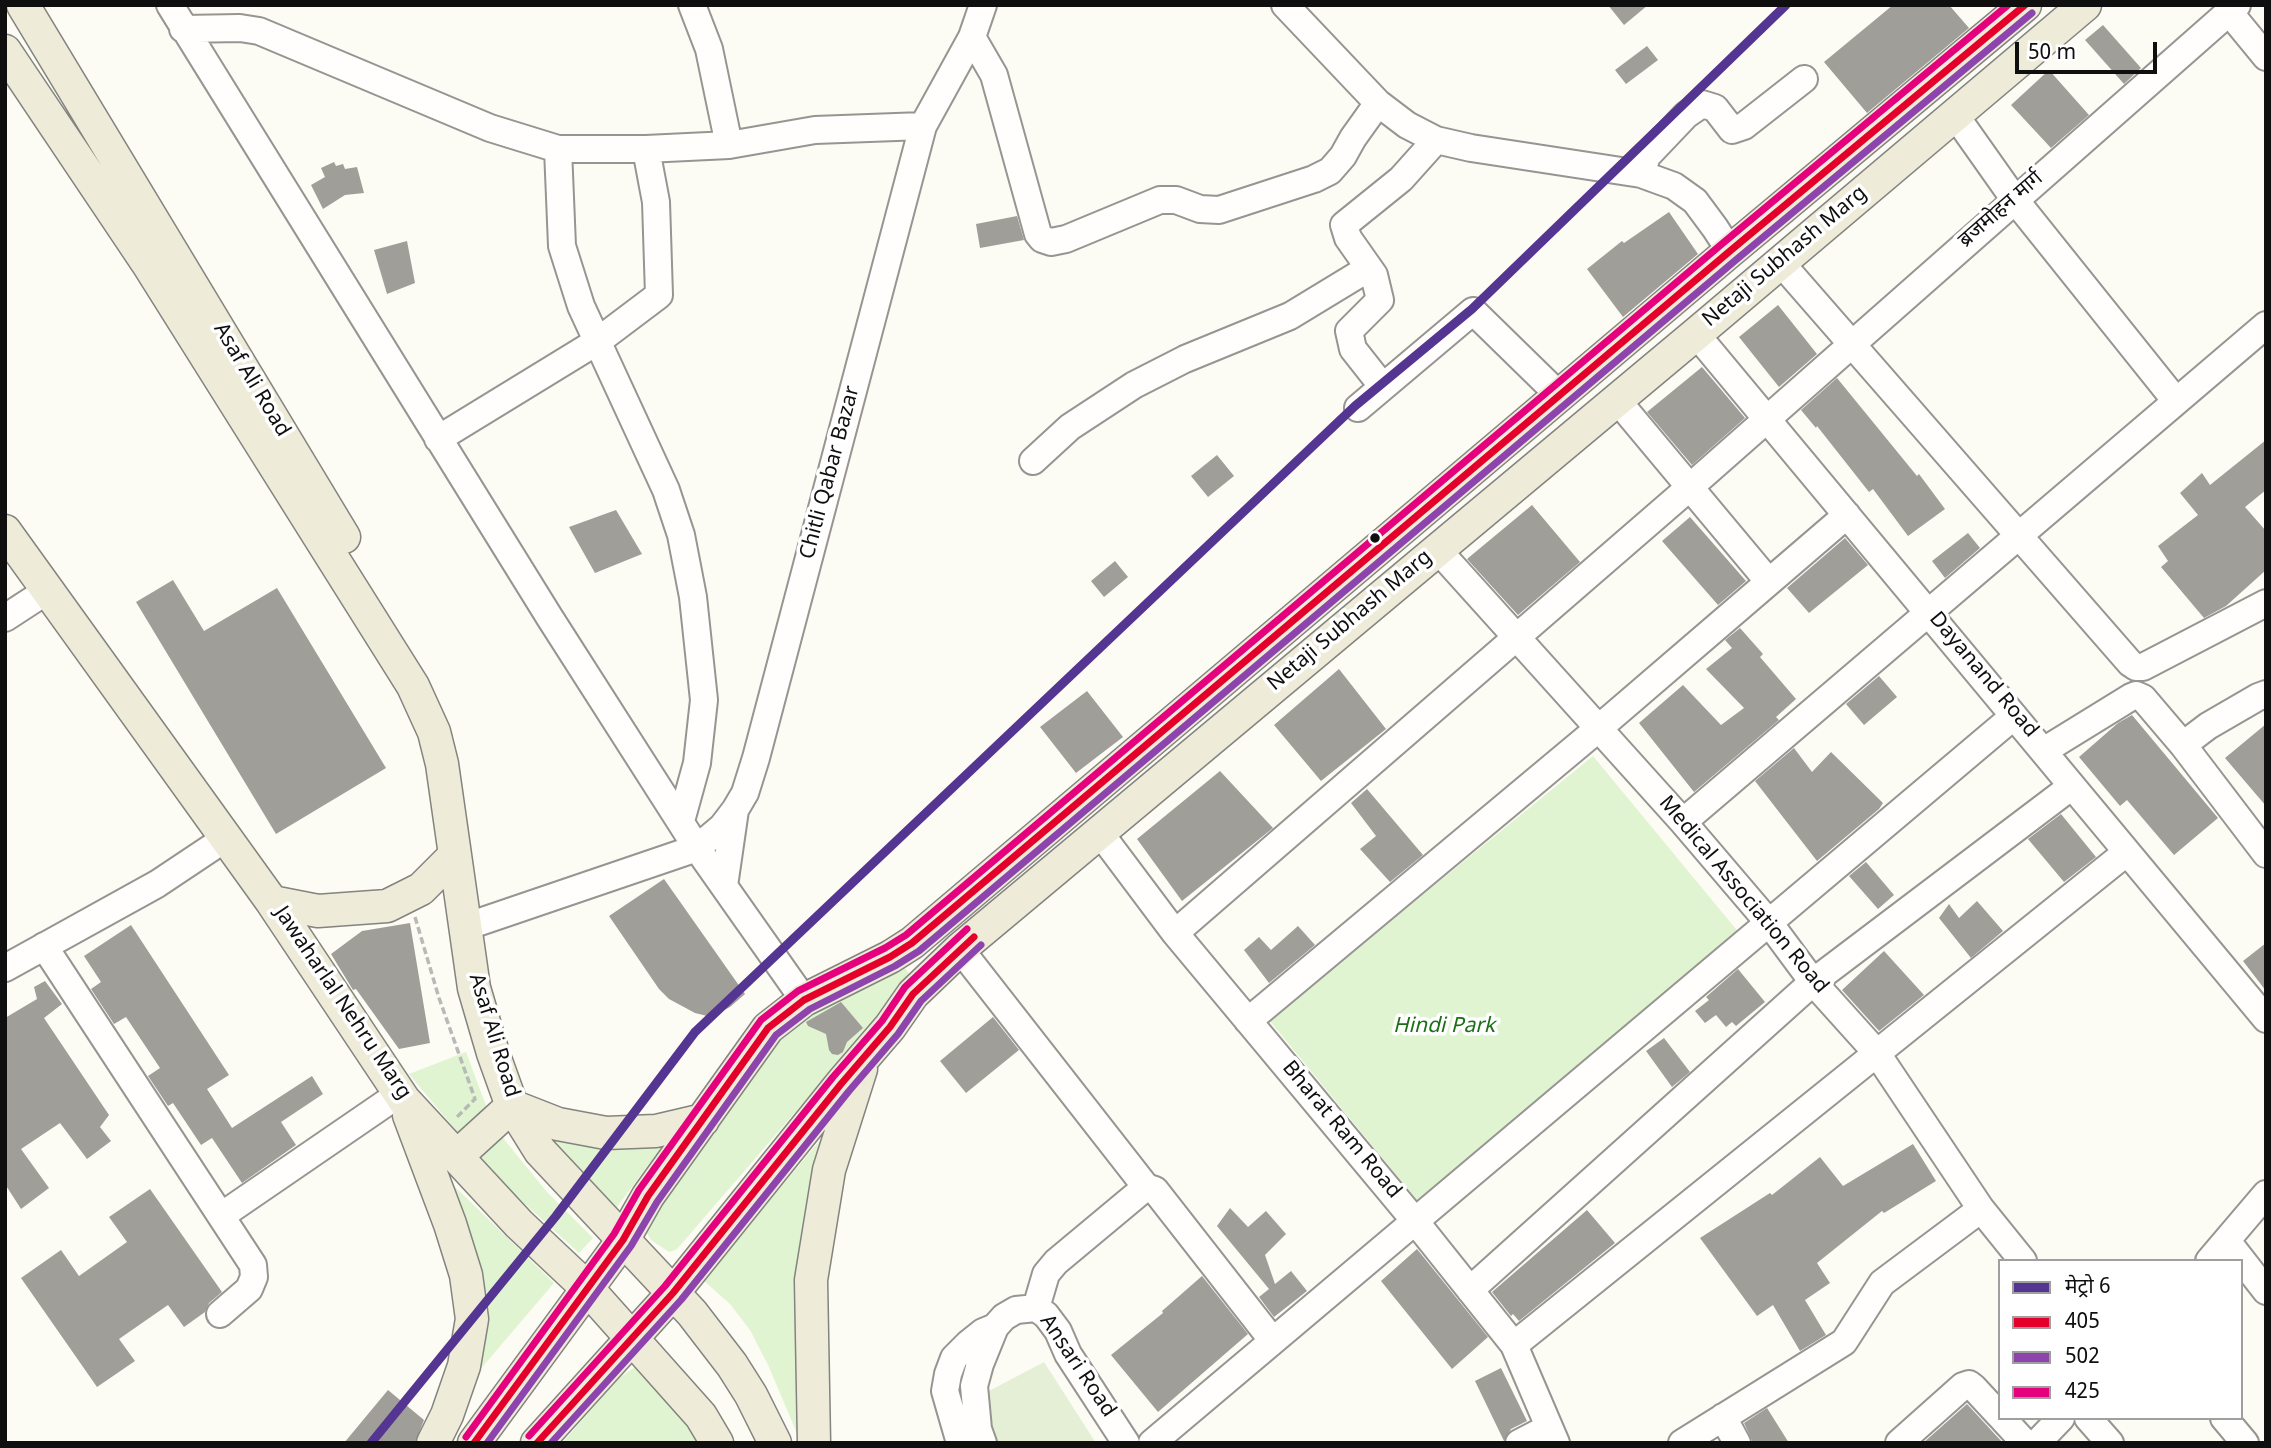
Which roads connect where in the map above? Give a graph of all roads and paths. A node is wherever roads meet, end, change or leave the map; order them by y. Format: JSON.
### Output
{"nodes":[{"id":1,"x":23,"y":5,"type":"edge"},
{"id":2,"x":170,"y":5,"type":"edge"},
{"id":3,"x":692,"y":5,"type":"edge"},
{"id":4,"x":983,"y":5,"type":"edge"},
{"id":5,"x":1284,"y":5,"type":"edge"},
{"id":6,"x":2025,"y":5,"type":"edge"},
{"id":7,"x":2085,"y":5,"type":"edge"},
{"id":8,"x":2233,"y":9,"type":"edge"},
{"id":9,"x":183,"y":29,"type":"junction"},
{"id":10,"x":972,"y":37,"type":"junction"},
{"id":11,"x":5,"y":51,"type":"edge"},
{"id":12,"x":2266,"y":57,"type":"edge"},
{"id":13,"x":1804,"y":79,"type":"dead end"},
{"id":14,"x":1378,"y":103,"type":"junction"},
{"id":15,"x":1955,"y":116,"type":"junction"},
{"id":16,"x":923,"y":126,"type":"junction"},
{"id":17,"x":1436,"y":140,"type":"junction"},
{"id":18,"x":729,"y":145,"type":"junction"},
{"id":19,"x":558,"y":149,"type":"junction"},
{"id":20,"x":646,"y":149,"type":"junction"},
{"id":21,"x":1641,"y":174,"type":"junction"},
{"id":22,"x":2015,"y":200,"type":"junction"},
{"id":23,"x":1730,"y":251,"type":"junction"},
{"id":24,"x":1781,"y":263,"type":"junction"},
{"id":25,"x":1369,"y":268,"type":"junction"},
{"id":26,"x":2266,"y":325,"type":"edge"},
{"id":27,"x":1696,"y":334,"type":"junction"},
{"id":28,"x":598,"y":341,"type":"junction"},
{"id":29,"x":1852,"y":343,"type":"junction"},
{"id":30,"x":1383,"y":387,"type":"junction"},
{"id":31,"x":1560,"y":396,"type":"junction"},
{"id":32,"x":1617,"y":400,"type":"junction"},
{"id":33,"x":2176,"y":401,"type":"junction"},
{"id":34,"x":1358,"y":408,"type":"dead end"},
{"id":35,"x":1766,"y":418,"type":"junction"},
{"id":36,"x":438,"y":439,"type":"junction"},
{"id":37,"x":1033,"y":461,"type":"dead end"},
{"id":38,"x":1690,"y":487,"type":"junction"},
{"id":39,"x":1847,"y":515,"type":"junction"},
{"id":40,"x":6,"y":532,"type":"edge"},
{"id":41,"x":2019,"y":535,"type":"junction"},
{"id":42,"x":1437,"y":549,"type":"junction"},
{"id":43,"x":1769,"y":582,"type":"junction"},
{"id":44,"x":48,"y":590,"type":"junction"},
{"id":45,"x":2266,"y":603,"type":"edge"},
{"id":46,"x":1928,"y":612,"type":"junction"},
{"id":47,"x":5,"y":618,"type":"edge"},
{"id":48,"x":1516,"y":636,"type":"junction"},
{"id":49,"x":2263,"y":699,"type":"edge"},
{"id":50,"x":2014,"y":716,"type":"junction"},
{"id":51,"x":1599,"y":728,"type":"junction"},
{"id":52,"x":2183,"y":746,"type":"junction"},
{"id":53,"x":2045,"y":750,"type":"junction"},
{"id":54,"x":442,"y":764,"type":"junction"},
{"id":55,"x":2072,"y":786,"type":"junction"},
{"id":56,"x":735,"y":810,"type":"junction"},
{"id":57,"x":681,"y":821,"type":"junction"},
{"id":58,"x":1683,"y":822,"type":"junction"},
{"id":59,"x":1100,"y":833,"type":"junction"},
{"id":60,"x":226,"y":838,"type":"junction"},
{"id":61,"x":697,"y":848,"type":"junction"},
{"id":62,"x":2127,"y":852,"type":"junction"},
{"id":63,"x":2266,"y":854,"type":"edge"},
{"id":64,"x":455,"y":855,"type":"junction"},
{"id":65,"x":724,"y":886,"type":"junction"},
{"id":66,"x":408,"y":895,"type":"junction"},
{"id":67,"x":272,"y":902,"type":"junction"},
{"id":68,"x":1770,"y":924,"type":"junction"},
{"id":69,"x":465,"y":926,"type":"junction"},
{"id":70,"x":1175,"y":933,"type":"junction"},
{"id":71,"x":44,"y":946,"type":"junction"},
{"id":72,"x":960,"y":949,"type":"junction"},
{"id":73,"x":5,"y":968,"type":"edge"},
{"id":74,"x":1813,"y":982,"type":"junction"},
{"id":75,"x":804,"y":1000,"type":"junction"},
{"id":76,"x":2266,"y":1018,"type":"edge"},
{"id":77,"x":1248,"y":1021,"type":"junction"},
{"id":78,"x":1876,"y":1052,"type":"junction"},
{"id":79,"x":865,"y":1058,"type":"junction"},
{"id":80,"x":401,"y":1097,"type":"junction"},
{"id":81,"x":512,"y":1105,"type":"junction"},
{"id":82,"x":703,"y":1120,"type":"junction"},
{"id":83,"x":447,"y":1147,"type":"junction"},
{"id":84,"x":1146,"y":1187,"type":"junction"},
{"id":85,"x":2266,"y":1194,"type":"edge"},
{"id":86,"x":1981,"y":1209,"type":"junction"},
{"id":87,"x":221,"y":1216,"type":"junction"},
{"id":88,"x":1415,"y":1221,"type":"junction"},
{"id":89,"x":623,"y":1240,"type":"junction"},
{"id":90,"x":2227,"y":1241,"type":"junction"},
{"id":91,"x":2021,"y":1259,"type":"edge"},
{"id":92,"x":2211,"y":1259,"type":"edge"},
{"id":93,"x":2241,"y":1259,"type":"edge"},
{"id":94,"x":2243,"y":1262,"type":"edge"},
{"id":95,"x":587,"y":1287,"type":"junction"},
{"id":96,"x":1470,"y":1290,"type":"junction"},
{"id":97,"x":2266,"y":1291,"type":"edge"},
{"id":98,"x":673,"y":1293,"type":"junction"},
{"id":99,"x":1036,"y":1308,"type":"junction"},
{"id":100,"x":220,"y":1314,"type":"dead end"},
{"id":101,"x":995,"y":1327,"type":"junction"},
{"id":102,"x":633,"y":1339,"type":"junction"},
{"id":103,"x":1273,"y":1341,"type":"junction"},
{"id":104,"x":1514,"y":1345,"type":"junction"},
{"id":105,"x":1998,"y":1414,"type":"edge"},
{"id":106,"x":1723,"y":1416,"type":"junction"},
{"id":107,"x":2004,"y":1420,"type":"edge"},
{"id":108,"x":2059,"y":1420,"type":"edge"},
{"id":109,"x":2090,"y":1420,"type":"edge"},
{"id":110,"x":2226,"y":1420,"type":"edge"},
{"id":111,"x":1552,"y":1435,"type":"edge"},
{"id":112,"x":433,"y":1443,"type":"edge"},
{"id":113,"x":474,"y":1443,"type":"edge"},
{"id":114,"x":537,"y":1443,"type":"edge"},
{"id":115,"x":717,"y":1443,"type":"edge"},
{"id":116,"x":775,"y":1443,"type":"edge"},
{"id":117,"x":814,"y":1443,"type":"edge"},
{"id":118,"x":960,"y":1443,"type":"edge"},
{"id":119,"x":983,"y":1443,"type":"edge"},
{"id":120,"x":1126,"y":1443,"type":"edge"},
{"id":121,"x":1152,"y":1443,"type":"edge"},
{"id":122,"x":1519,"y":1443,"type":"edge"},
{"id":123,"x":1682,"y":1443,"type":"edge"},
{"id":124,"x":1737,"y":1443,"type":"edge"},
{"id":125,"x":1899,"y":1443,"type":"edge"},
{"id":126,"x":2025,"y":1443,"type":"edge"},
{"id":127,"x":2037,"y":1443,"type":"edge"},
{"id":128,"x":2110,"y":1443,"type":"edge"},
{"id":129,"x":2245,"y":1443,"type":"edge"}],
"edges":[{"from":1,"to":54,"type":"main road","name":"Asaf Ali Road"},
{"from":2,"to":9,"type":"street"},
{"from":3,"to":18,"type":"street"},
{"from":4,"to":10,"type":"street","name":"Chitli Qabar Bazar"},
{"from":5,"to":14,"type":"street"},
{"from":6,"to":23,"type":"main road","name":"Netaji Subhash Marg"},
{"from":7,"to":15,"type":"main road","name":"Netaji Subhash Marg"},
{"from":8,"to":12,"type":"street"},
{"from":8,"to":22,"type":"street","name":"ब्रजमोहन मार्ग"},
{"from":9,"to":19,"type":"street"},
{"from":9,"to":36,"type":"street"},
{"from":10,"to":14,"type":"street"},
{"from":10,"to":16,"type":"street","name":"Chitli Qabar Bazar"},
{"from":11,"to":54,"type":"main road","name":"Asaf Ali Road"},
{"from":13,"to":21,"type":"street"},
{"from":14,"to":17,"type":"street"},
{"from":15,"to":22,"type":"street"},
{"from":15,"to":24,"type":"main road","name":"Netaji Subhash Marg"},
{"from":16,"to":18,"type":"street"},
{"from":16,"to":56,"type":"street","name":"Chitli Qabar Bazar"},
{"from":17,"to":21,"type":"street"},
{"from":17,"to":25,"type":"street"},
{"from":18,"to":20,"type":"street"},
{"from":19,"to":20,"type":"street"},
{"from":19,"to":28,"type":"street"},
{"from":20,"to":28,"type":"street"},
{"from":21,"to":23,"type":"street"},
{"from":22,"to":29,"type":"street","name":"ब्रजमोहन मार्ग"},
{"from":22,"to":33,"type":"street"},
{"from":23,"to":31,"type":"main road","name":"Netaji Subhash Marg"},
{"from":24,"to":27,"type":"main road","name":"Netaji Subhash Marg"},
{"from":24,"to":29,"type":"street"},
{"from":25,"to":30,"type":"street"},
{"from":25,"to":37,"type":"street"},
{"from":26,"to":33,"type":"street"},
{"from":27,"to":32,"type":"main road","name":"Netaji Subhash Marg"},
{"from":27,"to":35,"type":"street","name":"Dayanand Road"},
{"from":28,"to":36,"type":"street"},
{"from":28,"to":57,"type":"street"},
{"from":29,"to":35,"type":"street","name":"ब्रजमोहन मार्ग"},
{"from":29,"to":41,"type":"street"},
{"from":30,"to":31,"type":"street"},
{"from":30,"to":34,"type":"street"},
{"from":31,"to":75,"type":"main road","name":"Netaji Subhash Marg"},
{"from":32,"to":38,"type":"street"},
{"from":32,"to":42,"type":"main road","name":"Netaji Subhash Marg"},
{"from":33,"to":41,"type":"street"},
{"from":35,"to":38,"type":"street","name":"ब्रजमोहन मार्ग"},
{"from":35,"to":39,"type":"street","name":"Dayanand Road"},
{"from":36,"to":57,"type":"street"},
{"from":38,"to":43,"type":"street"},
{"from":38,"to":48,"type":"street","name":"ब्रजमोहन मार्ग"},
{"from":39,"to":43,"type":"street"},
{"from":39,"to":46,"type":"street","name":"Dayanand Road"},
{"from":40,"to":44,"type":"main road","name":"Jawaharlal Nehru Marg"},
{"from":41,"to":45,"type":"street"},
{"from":41,"to":46,"type":"street"},
{"from":42,"to":48,"type":"street","name":"Medical Association Road"},
{"from":42,"to":59,"type":"main road","name":"Netaji Subhash Marg"},
{"from":43,"to":51,"type":"street"},
{"from":44,"to":47,"type":"street"},
{"from":44,"to":60,"type":"main road","name":"Jawaharlal Nehru Marg"},
{"from":46,"to":50,"type":"street","name":"Dayanand Road"},
{"from":46,"to":58,"type":"street"},
{"from":48,"to":51,"type":"street","name":"Medical Association Road"},
{"from":48,"to":70,"type":"street","name":"ब्रजमोहन मार्ग"},
{"from":49,"to":52,"type":"street"},
{"from":50,"to":53,"type":"street","name":"Dayanand Road"},
{"from":50,"to":68,"type":"street"},
{"from":51,"to":58,"type":"street","name":"Medical Association Road"},
{"from":51,"to":77,"type":"street"},
{"from":52,"to":53,"type":"street"},
{"from":52,"to":63,"type":"street"},
{"from":53,"to":55,"type":"street","name":"Dayanand Road"},
{"from":54,"to":64,"type":"main road","name":"Asaf Ali Road"},
{"from":55,"to":62,"type":"street","name":"Dayanand Road"},
{"from":55,"to":74,"type":"street"},
{"from":56,"to":61,"type":"street","name":"Chitli Qabar Bazar"},
{"from":56,"to":65,"type":"street"},
{"from":57,"to":61,"type":"street"},
{"from":58,"to":68,"type":"street","name":"Medical Association Road"},
{"from":59,"to":70,"type":"street","name":"Bharat Ram Road"},
{"from":59,"to":72,"type":"main road","name":"Netaji Subhash Marg"},
{"from":60,"to":67,"type":"main road","name":"Jawaharlal Nehru Marg"},
{"from":60,"to":71,"type":"street"},
{"from":61,"to":65,"type":"street"},
{"from":61,"to":69,"type":"street","name":"Chitli Qabar Bazar"},
{"from":62,"to":76,"type":"street","name":"Dayanand Road"},
{"from":62,"to":78,"type":"street"},
{"from":64,"to":66,"type":"main road"},
{"from":64,"to":69,"type":"main road","name":"Asaf Ali Road"},
{"from":65,"to":75,"type":"street"},
{"from":66,"to":67,"type":"main road"},
{"from":66,"to":83,"type":"path"},
{"from":67,"to":80,"type":"main road","name":"Jawaharlal Nehru Marg"},
{"from":68,"to":74,"type":"street","name":"Medical Association Road"},
{"from":68,"to":88,"type":"street"},
{"from":69,"to":81,"type":"main road","name":"Asaf Ali Road"},
{"from":70,"to":77,"type":"street","name":"Bharat Ram Road"},
{"from":71,"to":73,"type":"street"},
{"from":71,"to":87,"type":"street"},
{"from":72,"to":79,"type":"main road","name":"Netaji Subhash Marg"},
{"from":72,"to":84,"type":"street"},
{"from":74,"to":78,"type":"street","name":"Medical Association Road"},
{"from":74,"to":96,"type":"street"},
{"from":75,"to":82,"type":"main road","name":"Netaji Subhash Marg"},
{"from":77,"to":88,"type":"street","name":"Bharat Ram Road"},
{"from":78,"to":86,"type":"street","name":"Medical Association Road"},
{"from":78,"to":104,"type":"street"},
{"from":79,"to":98,"type":"main road","name":"Netaji Subhash Marg"},
{"from":79,"to":117,"type":"main road"},
{"from":80,"to":83,"type":"main road","name":"Jawaharlal Nehru Marg"},
{"from":80,"to":87,"type":"street"},
{"from":80,"to":112,"type":"main road"},
{"from":81,"to":82,"type":"main road"},
{"from":81,"to":83,"type":"main road"},
{"from":81,"to":89,"type":"main road","name":"Asaf Ali Road"},
{"from":82,"to":89,"type":"main road","name":"Netaji Subhash Marg"},
{"from":83,"to":95,"type":"main road","name":"Jawaharlal Nehru Marg"},
{"from":84,"to":99,"type":"street"},
{"from":84,"to":103,"type":"street"},
{"from":85,"to":90,"type":"street"},
{"from":86,"to":91,"type":"street","name":"Medical Association Road"},
{"from":86,"to":106,"type":"street"},
{"from":87,"to":100,"type":"street"},
{"from":88,"to":96,"type":"street","name":"Bharat Ram Road"},
{"from":88,"to":103,"type":"street"},
{"from":89,"to":95,"type":"main road","name":"Netaji Subhash Marg"},
{"from":89,"to":98,"type":"main road","name":"Asaf Ali Road"},
{"from":90,"to":92,"type":"street"},
{"from":90,"to":93,"type":"street"},
{"from":94,"to":97,"type":"street"},
{"from":95,"to":102,"type":"main road","name":"Jawaharlal Nehru Marg"},
{"from":95,"to":113,"type":"main road","name":"Netaji Subhash Marg"},
{"from":96,"to":104,"type":"street","name":"Bharat Ram Road"},
{"from":98,"to":102,"type":"main road","name":"Netaji Subhash Marg"},
{"from":98,"to":116,"type":"main road"},
{"from":99,"to":101,"type":"street","name":"Ansari Road"},
{"from":99,"to":120,"type":"street","name":"Ansari Road"},
{"from":101,"to":118,"type":"street","name":"Ansari Road"},
{"from":101,"to":119,"type":"street"},
{"from":102,"to":114,"type":"main road","name":"Netaji Subhash Marg"},
{"from":102,"to":115,"type":"main road","name":"Jawaharlal Nehru Marg"},
{"from":103,"to":121,"type":"street"},
{"from":104,"to":111,"type":"street","name":"Bharat Ram Road"},
{"from":105,"to":125,"type":"street"},
{"from":106,"to":123,"type":"street"},
{"from":106,"to":124,"type":"street"},
{"from":107,"to":126,"type":"street"},
{"from":108,"to":127,"type":"street"},
{"from":109,"to":128,"type":"street"},
{"from":110,"to":129,"type":"street"},
{"from":111,"to":122,"type":"street"}]}
